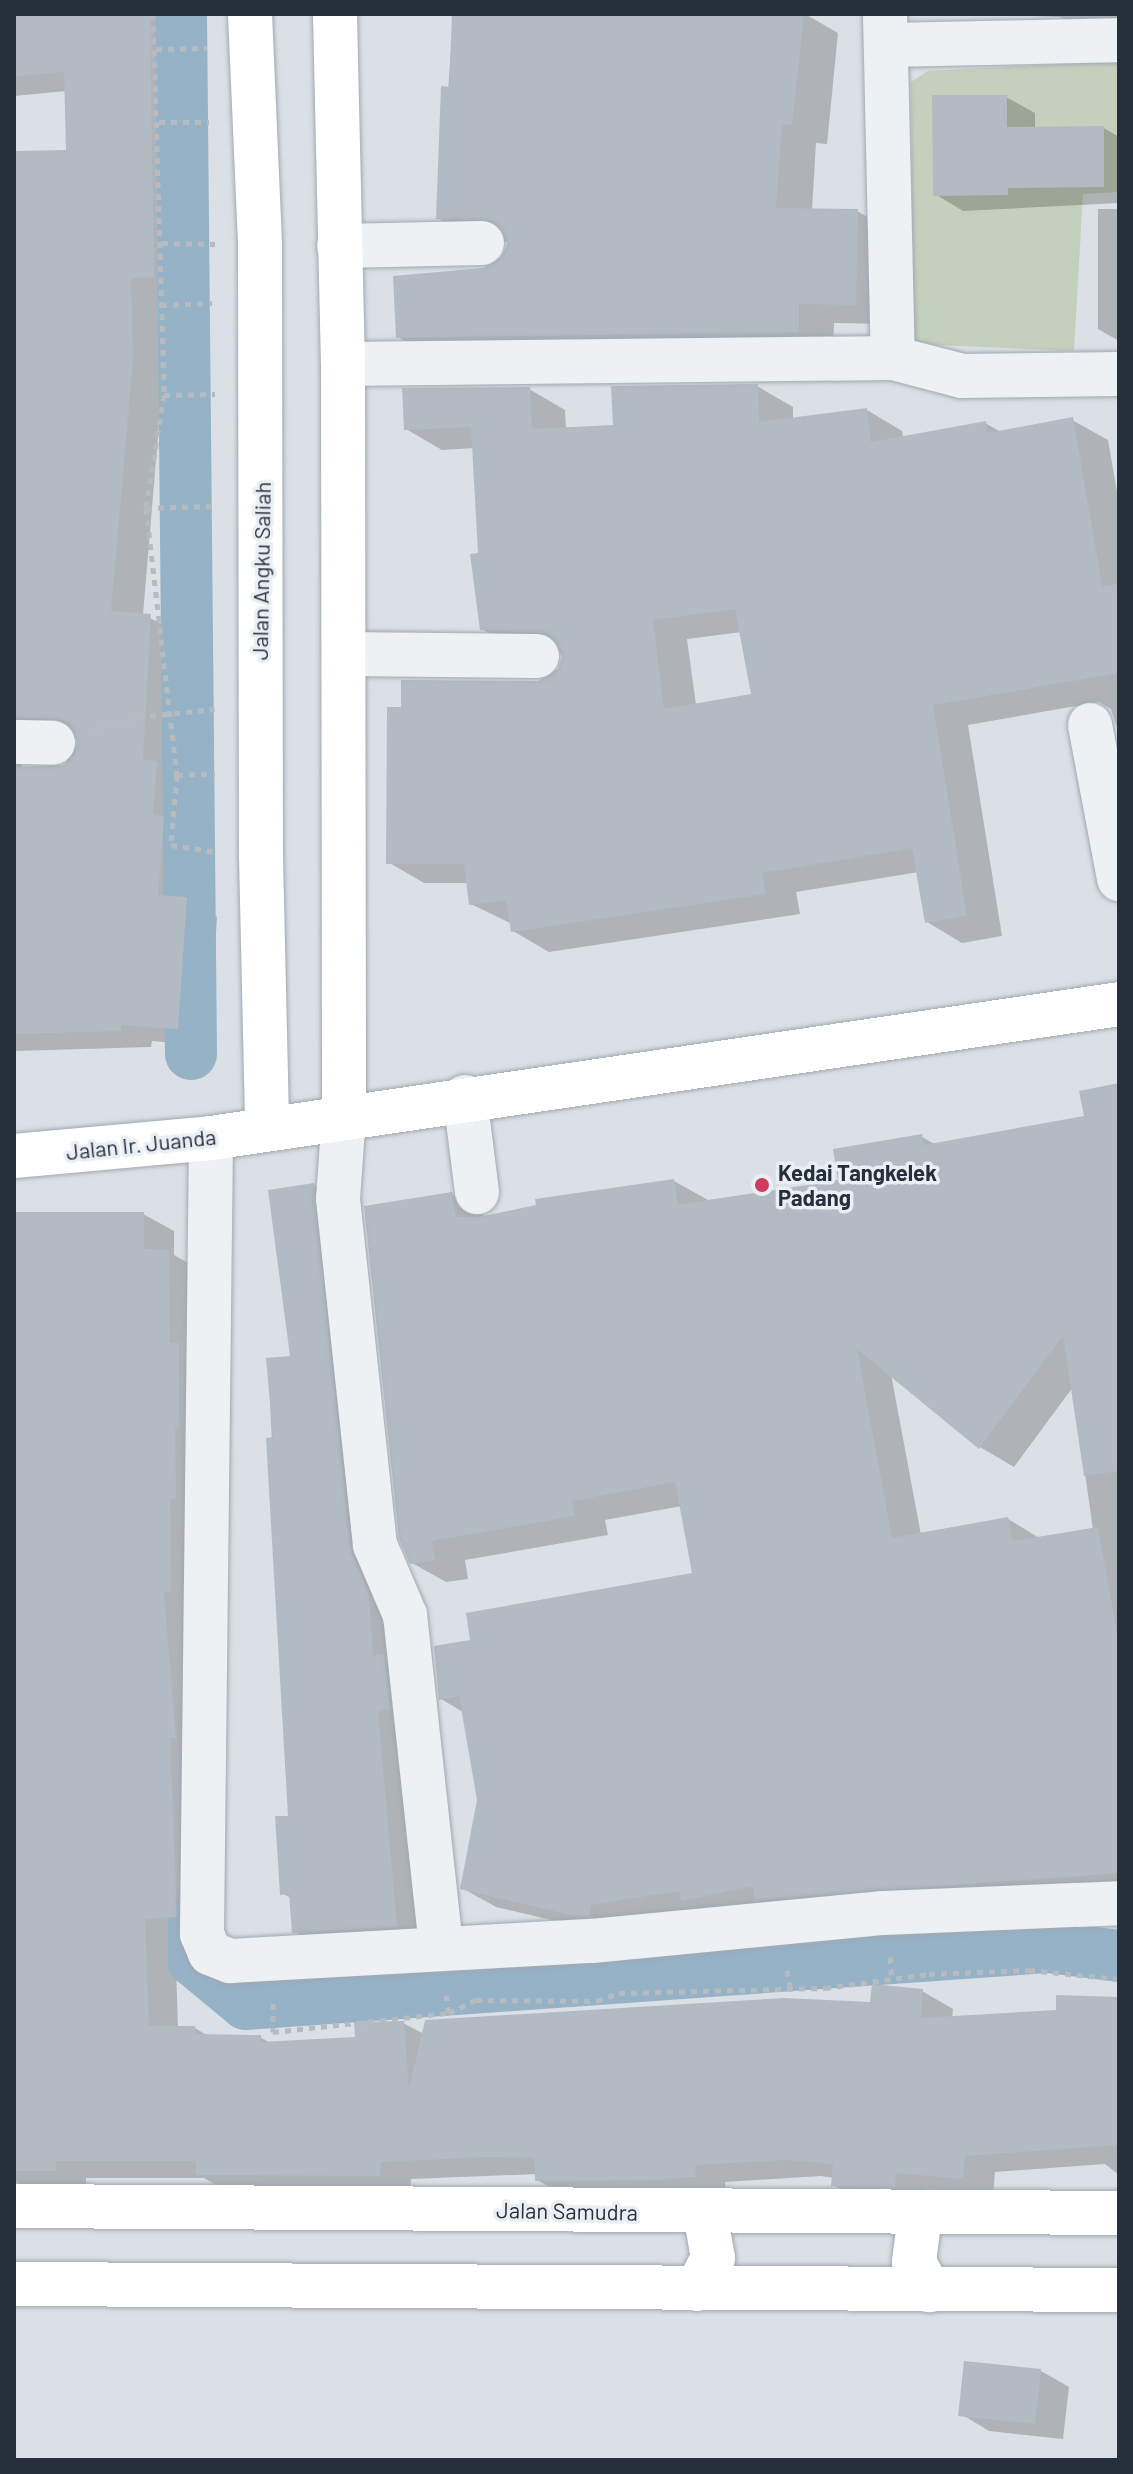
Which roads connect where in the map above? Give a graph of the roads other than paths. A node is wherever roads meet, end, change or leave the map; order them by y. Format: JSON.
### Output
{"nodes":[{"id":1,"x":250,"y":14,"type":"edge"},
{"id":2,"x":335,"y":14,"type":"edge"},
{"id":3,"x":886,"y":30,"type":"edge"},
{"id":4,"x":1119,"y":40,"type":"edge"},
{"id":5,"x":482,"y":243,"type":"dead end"},
{"id":6,"x":339,"y":246,"type":"junction"},
{"id":7,"x":893,"y":358,"type":"junction"},
{"id":8,"x":343,"y":364,"type":"junction"},
{"id":9,"x":1119,"y":374,"type":"edge"},
{"id":10,"x":345,"y":654,"type":"junction"},
{"id":11,"x":537,"y":656,"type":"dead end"},
{"id":12,"x":1090,"y":725,"type":"dead end"},
{"id":13,"x":1119,"y":879,"type":"edge"},
{"id":14,"x":1119,"y":1004,"type":"edge"},
{"id":15,"x":465,"y":1097,"type":"junction"},
{"id":16,"x":344,"y":1115,"type":"junction"},
{"id":17,"x":267,"y":1128,"type":"junction"},
{"id":18,"x":211,"y":1138,"type":"junction"},
{"id":19,"x":14,"y":1156,"type":"edge"},
{"id":20,"x":477,"y":1192,"type":"dead end"},
{"id":21,"x":1119,"y":1903,"type":"edge"},
{"id":22,"x":441,"y":1947,"type":"junction"},
{"id":23,"x":14,"y":2206,"type":"edge"},
{"id":24,"x":705,"y":2213,"type":"junction"},
{"id":25,"x":1119,"y":2213,"type":"edge"},
{"id":26,"x":920,"y":2215,"type":"junction"},
{"id":27,"x":14,"y":2284,"type":"edge"},
{"id":28,"x":697,"y":2289,"type":"junction"},
{"id":29,"x":929,"y":2290,"type":"junction"},
{"id":30,"x":1119,"y":2290,"type":"edge"}],
"edges":[{"from":1,"to":17,"type":"main road","name":"Jalan Angku Saliah"},
{"from":2,"to":6,"type":"main road"},
{"from":3,"to":4,"type":"street"},
{"from":3,"to":7,"type":"street"},
{"from":5,"to":6,"type":"street"},
{"from":6,"to":8,"type":"main road"},
{"from":7,"to":8,"type":"street"},
{"from":7,"to":9,"type":"street"},
{"from":8,"to":10,"type":"main road"},
{"from":10,"to":11,"type":"street"},
{"from":10,"to":16,"type":"main road"},
{"from":12,"to":13,"type":"street"},
{"from":14,"to":15,"type":"main road","name":"Jalan Ir. Juanda"},
{"from":15,"to":16,"type":"main road","name":"Jalan Ir. Juanda"},
{"from":15,"to":20,"type":"street"},
{"from":16,"to":17,"type":"main road","name":"Jalan Ir. Juanda"},
{"from":16,"to":22,"type":"street"},
{"from":17,"to":18,"type":"main road","name":"Jalan Ir. Juanda"},
{"from":18,"to":19,"type":"main road","name":"Jalan Ir. Juanda"},
{"from":18,"to":22,"type":"street"},
{"from":21,"to":22,"type":"street"},
{"from":23,"to":24,"type":"main road","name":"Jalan Samudra"},
{"from":24,"to":26,"type":"main road","name":"Jalan Samudra"},
{"from":24,"to":28,"type":"main road"},
{"from":25,"to":26,"type":"main road","name":"Jalan Samudra"},
{"from":26,"to":29,"type":"main road"},
{"from":27,"to":28,"type":"main road"},
{"from":28,"to":29,"type":"main road"},
{"from":29,"to":30,"type":"main road"}]}
